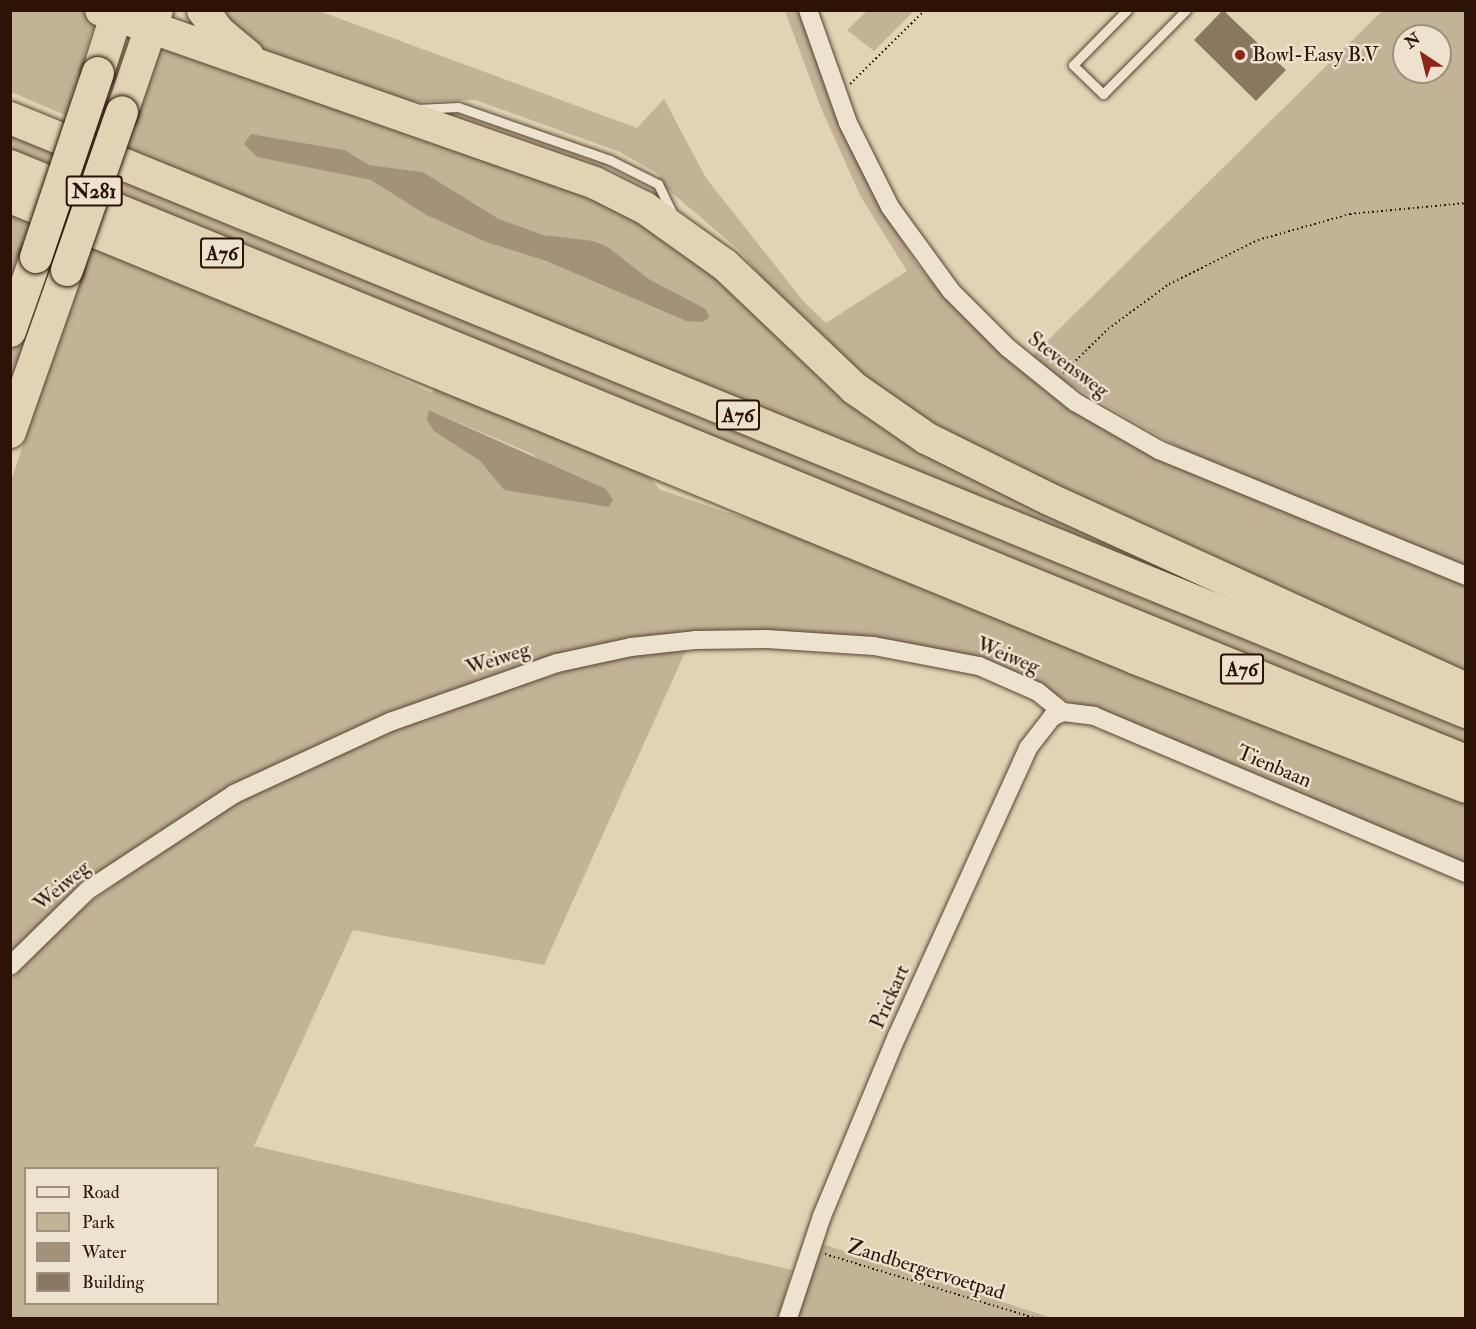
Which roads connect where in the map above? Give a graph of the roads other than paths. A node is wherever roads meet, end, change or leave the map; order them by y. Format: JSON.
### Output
{"nodes":[{"id":1,"x":203,"y":10,"type":"edge"},
{"id":2,"x":808,"y":10,"type":"edge"},
{"id":3,"x":1127,"y":10,"type":"edge"},
{"id":4,"x":1186,"y":10,"type":"edge"},
{"id":5,"x":112,"y":13,"type":"edge"},
{"id":6,"x":154,"y":20,"type":"edge"},
{"id":7,"x":260,"y":67,"type":"junction"},
{"id":8,"x":10,"y":118,"type":"edge"},
{"id":9,"x":10,"y":166,"type":"edge"},
{"id":10,"x":10,"y":197,"type":"edge"},
{"id":11,"x":10,"y":331,"type":"edge"},
{"id":12,"x":10,"y":432,"type":"edge"},
{"id":13,"x":1466,"y":576,"type":"edge"},
{"id":14,"x":1466,"y":689,"type":"edge"},
{"id":15,"x":1063,"y":712,"type":"junction"},
{"id":16,"x":1466,"y":712,"type":"edge"},
{"id":17,"x":1466,"y":761,"type":"edge"},
{"id":18,"x":1466,"y":787,"type":"edge"},
{"id":19,"x":1466,"y":873,"type":"edge"},
{"id":20,"x":10,"y":966,"type":"edge"},
{"id":21,"x":788,"y":1318,"type":"edge"}],
"edges":[{"from":1,"to":7,"type":"highway"},
{"from":2,"to":13,"type":"street","name":"Stevensweg"},
{"from":3,"to":4,"type":"lane"},
{"from":5,"to":6,"type":"highway"},
{"from":5,"to":11,"type":"highway","number":"N281","bridge":true},
{"from":6,"to":7,"type":"highway"},
{"from":6,"to":12,"type":"highway","number":"N281","bridge":true},
{"from":7,"to":14,"type":"highway"},
{"from":8,"to":16,"type":"highway","number":"A76"},
{"from":9,"to":17,"type":"highway","number":"A76"},
{"from":10,"to":18,"type":"highway","number":"A76"},
{"from":15,"to":19,"type":"street","name":"Tienbaan"},
{"from":15,"to":20,"type":"street","name":"Weiweg"},
{"from":15,"to":21,"type":"street","name":"Prickart"}]}
